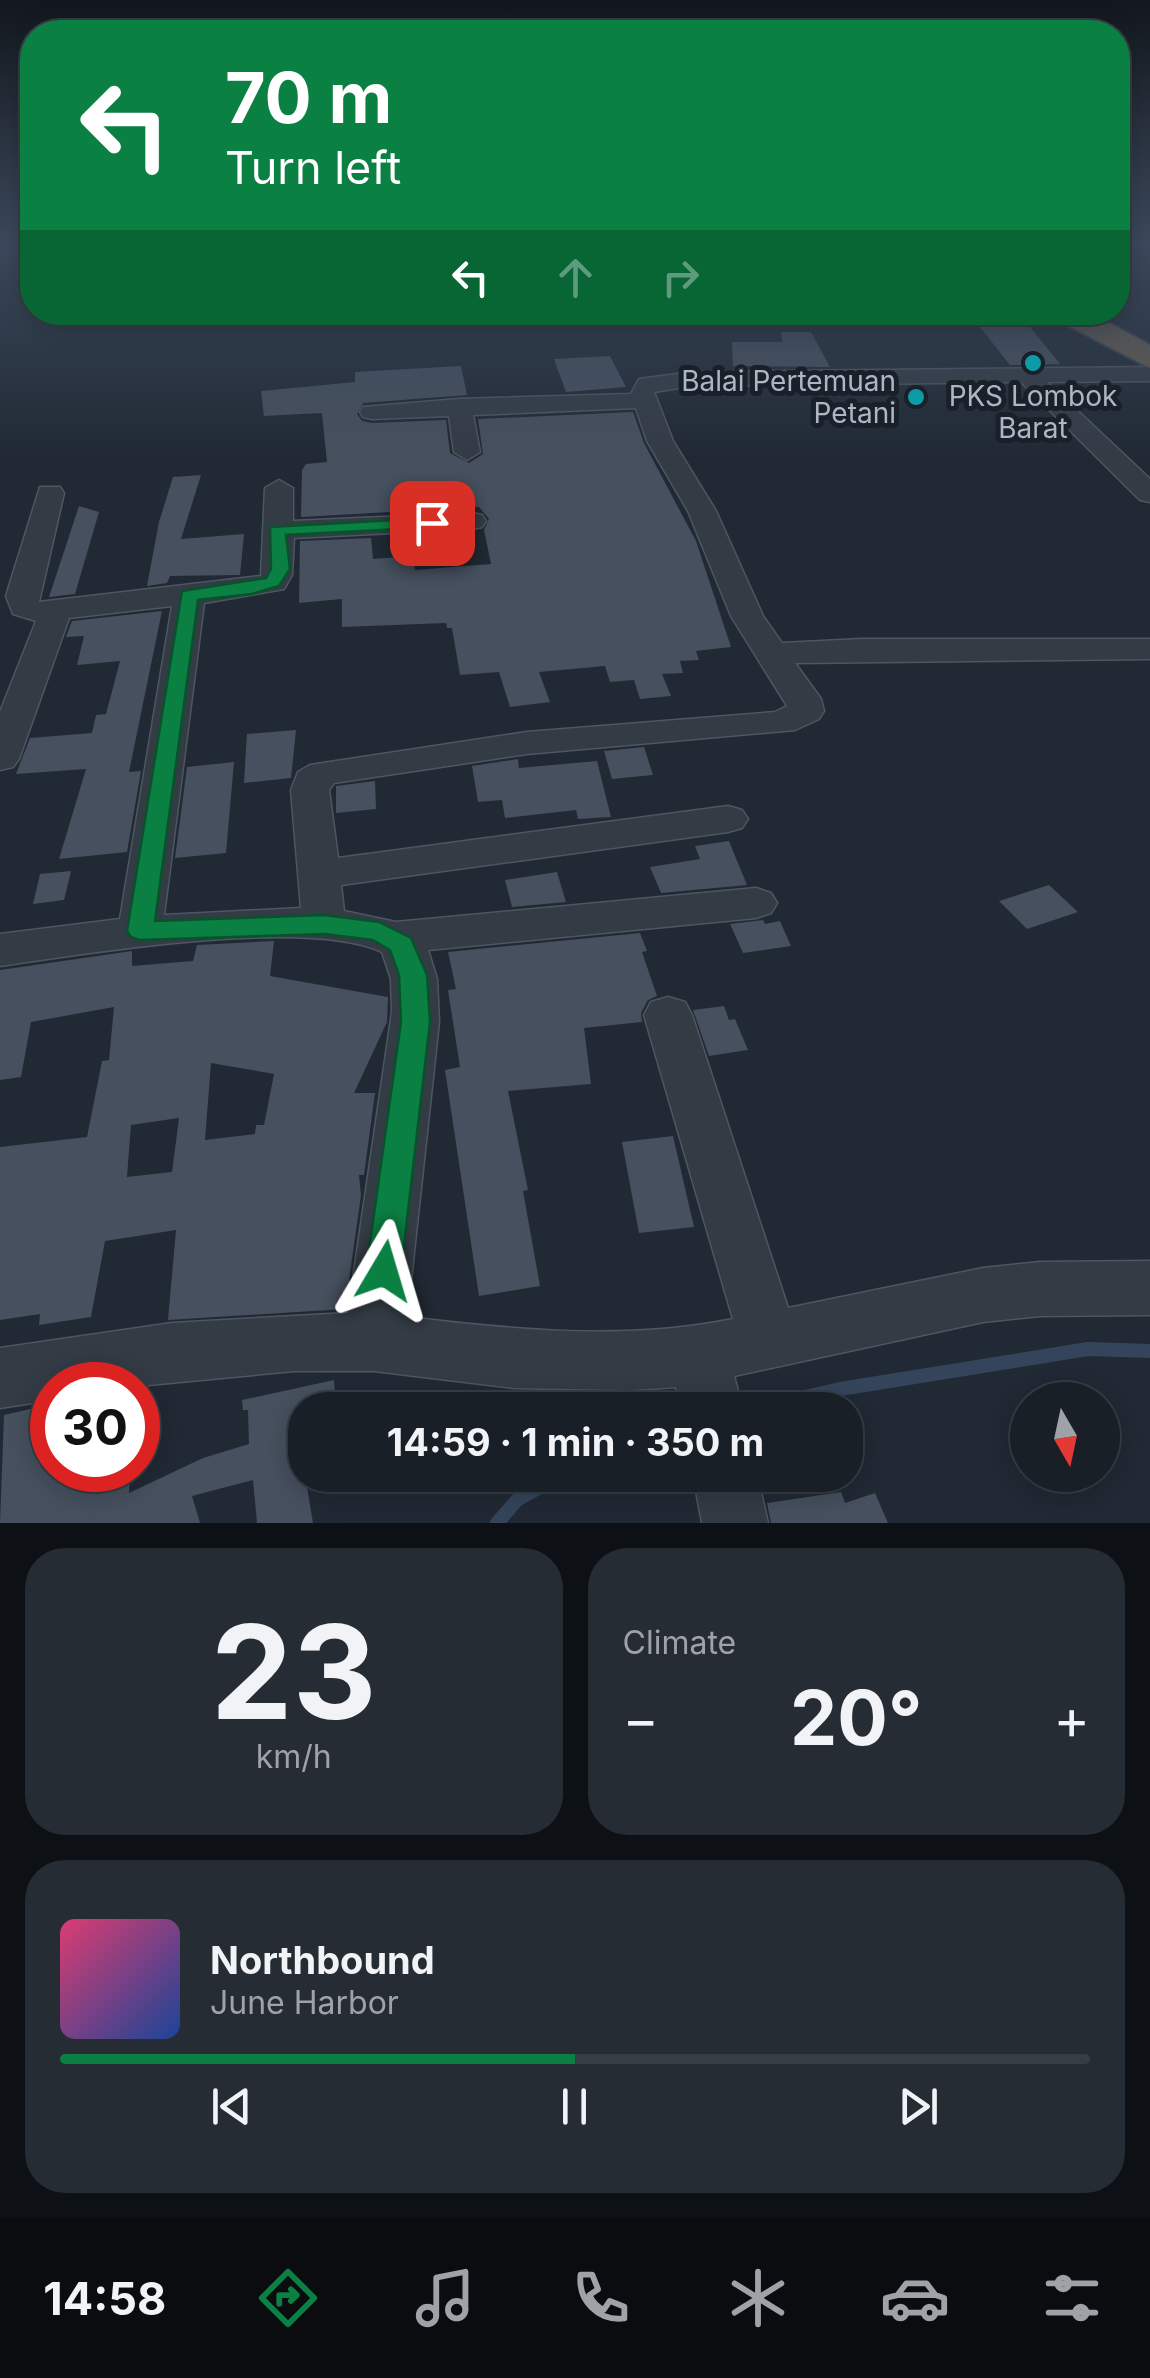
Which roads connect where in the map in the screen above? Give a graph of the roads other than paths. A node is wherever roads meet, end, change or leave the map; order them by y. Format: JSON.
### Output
{"nodes":[{"id":1,"x":1089,"y":325,"type":"edge"},
{"id":2,"x":1150,"y":358,"type":"edge"},
{"id":3,"x":1150,"y":374,"type":"edge"},
{"id":4,"x":1030,"y":378,"type":"junction"},
{"id":5,"x":644,"y":402,"type":"junction"},
{"id":6,"x":459,"y":406,"type":"junction"},
{"id":7,"x":372,"y":412,"type":"dead end"},
{"id":8,"x":467,"y":452,"type":"dead end"},
{"id":9,"x":279,"y":488,"type":"dead end"},
{"id":10,"x":50,"y":492,"type":"dead end"},
{"id":11,"x":1150,"y":494,"type":"edge"},
{"id":12,"x":472,"y":522,"type":"dead end"},
{"id":13,"x":276,"y":530,"type":"junction"},
{"id":14,"x":189,"y":595,"type":"junction"},
{"id":15,"x":56,"y":611,"type":"junction"},
{"id":16,"x":1150,"y":650,"type":"edge"},
{"id":17,"x":769,"y":654,"type":"junction"},
{"id":18,"x":0,"y":759,"type":"edge"},
{"id":19,"x":728,"y":819,"type":"dead end"},
{"id":20,"x":320,"y":874,"type":"junction"},
{"id":21,"x":756,"y":903,"type":"dead end"},
{"id":22,"x":324,"y":925,"type":"junction"},
{"id":23,"x":140,"y":931,"type":"junction"},
{"id":24,"x":395,"y":938,"type":"junction"},
{"id":25,"x":0,"y":950,"type":"edge"},
{"id":26,"x":668,"y":1014,"type":"dead end"},
{"id":27,"x":1150,"y":1288,"type":"edge"},
{"id":28,"x":374,"y":1342,"type":"junction"},
{"id":29,"x":770,"y":1342,"type":"junction"},
{"id":30,"x":0,"y":1378,"type":"edge"},
{"id":31,"x":704,"y":1383,"type":"edge"},
{"id":32,"x":728,"y":1492,"type":"edge"},
{"id":33,"x":734,"y":1523,"type":"edge"}],
"edges":[{"from":1,"to":2,"type":"highway"},
{"from":3,"to":4,"type":"street"},
{"from":4,"to":5,"type":"street"},
{"from":4,"to":11,"type":"street"},
{"from":5,"to":6,"type":"street"},
{"from":5,"to":17,"type":"street"},
{"from":6,"to":7,"type":"street"},
{"from":6,"to":8,"type":"street"},
{"from":9,"to":13,"type":"street"},
{"from":10,"to":15,"type":"street"},
{"from":12,"to":13,"type":"street"},
{"from":13,"to":14,"type":"street"},
{"from":14,"to":15,"type":"street"},
{"from":14,"to":23,"type":"street"},
{"from":15,"to":18,"type":"street"},
{"from":16,"to":17,"type":"street"},
{"from":17,"to":20,"type":"street"},
{"from":19,"to":20,"type":"street"},
{"from":20,"to":22,"type":"street"},
{"from":21,"to":24,"type":"street"},
{"from":22,"to":23,"type":"street"},
{"from":22,"to":24,"type":"street"},
{"from":23,"to":25,"type":"street"},
{"from":24,"to":28,"type":"street"},
{"from":26,"to":29,"type":"street"},
{"from":27,"to":29,"type":"street"},
{"from":28,"to":30,"type":"street"},
{"from":28,"to":31,"type":"street"},
{"from":29,"to":31,"type":"street"},
{"from":32,"to":33,"type":"street"}]}
